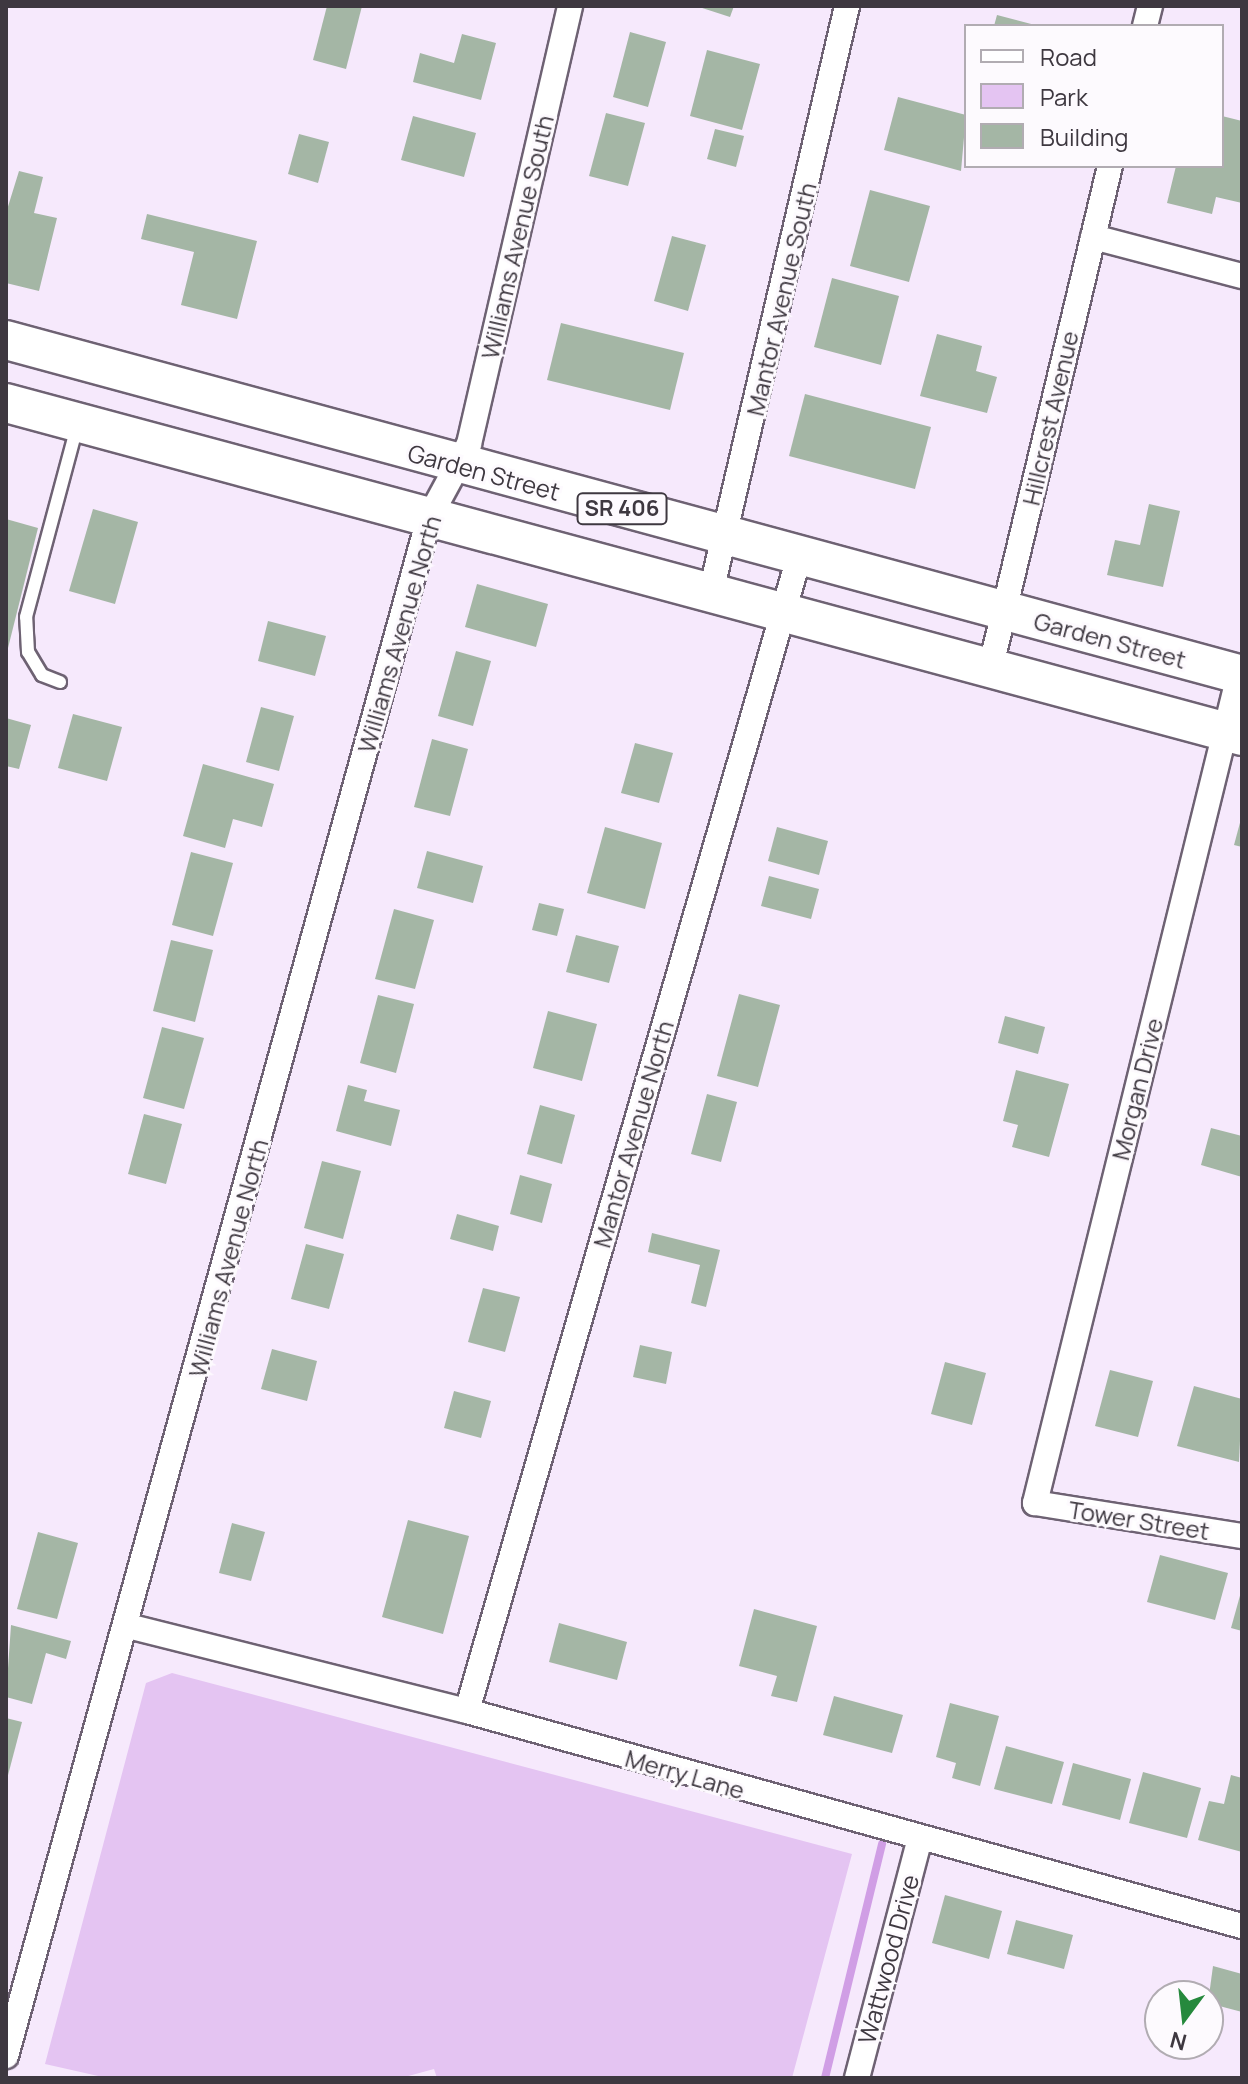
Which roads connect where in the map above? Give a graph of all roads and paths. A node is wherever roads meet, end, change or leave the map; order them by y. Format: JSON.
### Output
{"nodes":[{"id":1,"x":570,"y":6,"type":"edge"},
{"id":2,"x":847,"y":6,"type":"edge"},
{"id":3,"x":1110,"y":168,"type":"edge"},
{"id":4,"x":1093,"y":237,"type":"junction"},
{"id":5,"x":1242,"y":276,"type":"edge"},
{"id":6,"x":6,"y":340,"type":"edge"},
{"id":7,"x":194,"y":392,"type":"junction"},
{"id":8,"x":6,"y":403,"type":"edge"},
{"id":9,"x":78,"y":423,"type":"junction"},
{"id":10,"x":202,"y":457,"type":"junction"},
{"id":11,"x":462,"y":467,"type":"junction"},
{"id":12,"x":429,"y":518,"type":"junction"},
{"id":13,"x":725,"y":537,"type":"junction"},
{"id":14,"x":799,"y":557,"type":"junction"},
{"id":15,"x":711,"y":592,"type":"junction"},
{"id":16,"x":783,"y":611,"type":"junction"},
{"id":17,"x":1004,"y":612,"type":"junction"},
{"id":18,"x":990,"y":670,"type":"junction"},
{"id":19,"x":1241,"y":673,"type":"edge"},
{"id":20,"x":60,"y":682,"type":"dead end"},
{"id":21,"x":1234,"y":734,"type":"edge"},
{"id":22,"x":1035,"y":1503,"type":"joint"},
{"id":23,"x":1242,"y":1536,"type":"edge"},
{"id":24,"x":128,"y":1626,"type":"junction"},
{"id":25,"x":467,"y":1711,"type":"junction"},
{"id":26,"x":919,"y":1841,"type":"junction"},
{"id":27,"x":1242,"y":1926,"type":"edge"},
{"id":28,"x":6,"y":2056,"type":"edge"},
{"id":29,"x":857,"y":2078,"type":"edge"}],
"edges":[{"from":1,"to":11,"type":"street","name":"Williams Avenue South"},
{"from":2,"to":13,"type":"street","name":"Mantor Avenue South"},
{"from":3,"to":4,"type":"street","name":"Hillcrest Avenue"},
{"from":4,"to":5,"type":"street"},
{"from":4,"to":17,"type":"street","name":"Hillcrest Avenue"},
{"from":6,"to":7,"type":"main road","name":"Garden Street","number":"SR 406"},
{"from":7,"to":10,"type":"main road"},
{"from":7,"to":11,"type":"main road","name":"Garden Street","number":"SR 406"},
{"from":8,"to":9,"type":"main road","number":"SR 406"},
{"from":9,"to":10,"type":"main road","number":"SR 406"},
{"from":9,"to":20,"type":"lane"},
{"from":10,"to":12,"type":"main road","number":"SR 406"},
{"from":11,"to":12,"type":"street","name":"Williams Avenue North"},
{"from":11,"to":13,"type":"main road","name":"Garden Street","number":"SR 406"},
{"from":12,"to":15,"type":"main road","number":"SR 406"},
{"from":12,"to":24,"type":"street","name":"Williams Avenue North"},
{"from":13,"to":14,"type":"main road","name":"Garden Street","number":"SR 406"},
{"from":13,"to":15,"type":"street","name":"Mantor Avenue South"},
{"from":14,"to":16,"type":"street","name":"Mantor Avenue North"},
{"from":14,"to":17,"type":"main road","name":"Garden Street","number":"SR 406"},
{"from":15,"to":16,"type":"main road","number":"SR 406"},
{"from":16,"to":18,"type":"main road","number":"SR 406"},
{"from":16,"to":25,"type":"street","name":"Mantor Avenue North"},
{"from":17,"to":18,"type":"street","name":"Hillcrest Avenue"},
{"from":17,"to":19,"type":"main road","name":"Garden Street","number":"SR 406"},
{"from":18,"to":21,"type":"main road","number":"SR 406"},
{"from":19,"to":21,"type":"street","name":"Morgan Drive"},
{"from":21,"to":22,"type":"street","name":"Morgan Drive"},
{"from":22,"to":23,"type":"street","name":"Tower Street"},
{"from":24,"to":25,"type":"street","name":"Merry Lane"},
{"from":24,"to":28,"type":"street","name":"Williams Avenue North"},
{"from":25,"to":26,"type":"street","name":"Merry Lane"},
{"from":26,"to":27,"type":"street","name":"Merry Lane"},
{"from":26,"to":29,"type":"street","name":"Wattwood Drive"}]}
